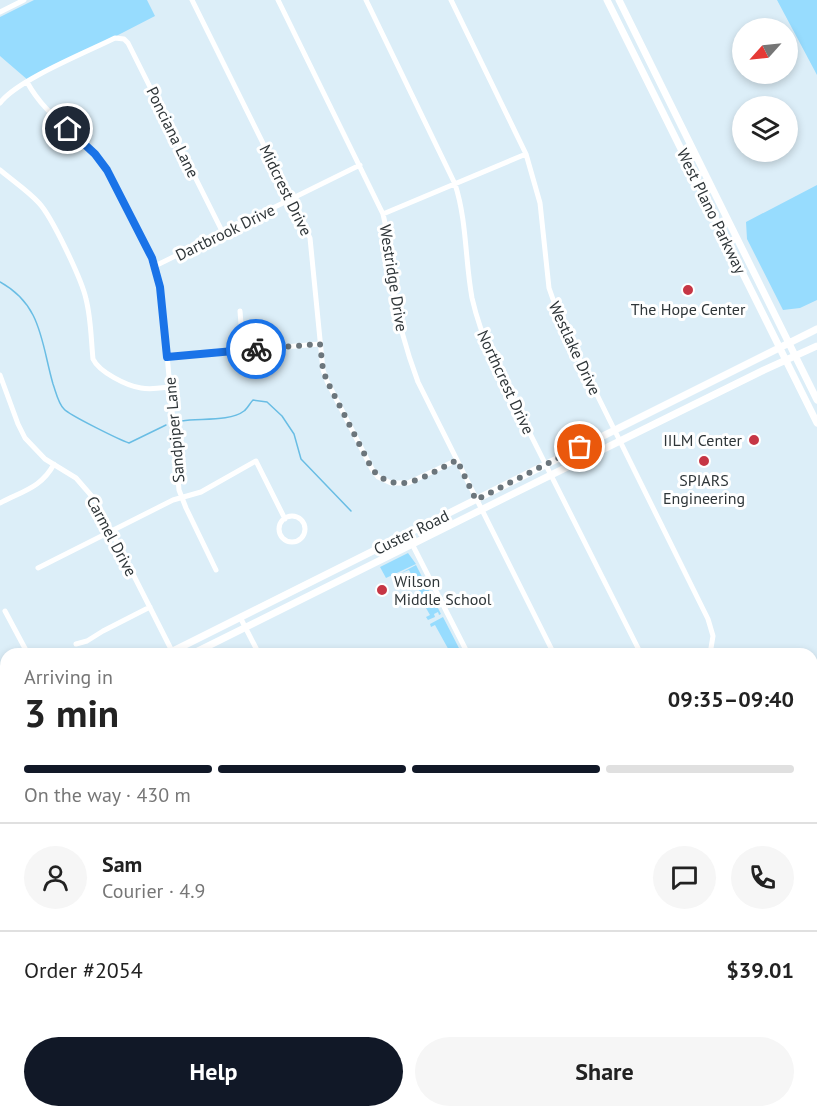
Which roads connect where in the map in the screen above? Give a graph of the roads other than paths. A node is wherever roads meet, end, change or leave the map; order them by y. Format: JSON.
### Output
{"nodes":[{"id":1,"x":24,"y":0,"type":"edge"},
{"id":2,"x":192,"y":0,"type":"edge"},
{"id":3,"x":278,"y":0,"type":"edge"},
{"id":4,"x":366,"y":0,"type":"edge"},
{"id":5,"x":451,"y":0,"type":"edge"},
{"id":6,"x":607,"y":0,"type":"edge"},
{"id":7,"x":619,"y":0,"type":"edge"},
{"id":8,"x":0,"y":12,"type":"edge"},
{"id":9,"x":645,"y":51,"type":"junction"},
{"id":10,"x":636,"y":58,"type":"junction"},
{"id":11,"x":27,"y":82,"type":"junction"},
{"id":12,"x":0,"y":103,"type":"edge"},
{"id":13,"x":526,"y":154,"type":"junction"},
{"id":14,"x":360,"y":165,"type":"junction"},
{"id":15,"x":0,"y":170,"type":"edge"},
{"id":16,"x":455,"y":184,"type":"junction"},
{"id":17,"x":704,"y":194,"type":"junction"},
{"id":18,"x":291,"y":199,"type":"junction"},
{"id":19,"x":383,"y":214,"type":"junction"},
{"id":20,"x":732,"y":227,"type":"junction"},
{"id":21,"x":223,"y":233,"type":"junction"},
{"id":22,"x":155,"y":266,"type":"junction"},
{"id":23,"x":240,"y":311,"type":"dead end"},
{"id":24,"x":817,"y":329,"type":"edge"},
{"id":25,"x":320,"y":344,"type":"junction"},
{"id":26,"x":789,"y":344,"type":"junction"},
{"id":27,"x":817,"y":346,"type":"edge"},
{"id":28,"x":781,"y":348,"type":"junction"},
{"id":29,"x":243,"y":350,"type":"junction"},
{"id":30,"x":795,"y":356,"type":"junction"},
{"id":31,"x":167,"y":357,"type":"junction"},
{"id":32,"x":786,"y":359,"type":"junction"},
{"id":33,"x":0,"y":375,"type":"edge"},
{"id":34,"x":170,"y":387,"type":"junction"},
{"id":35,"x":817,"y":400,"type":"edge"},
{"id":36,"x":817,"y":423,"type":"edge"},
{"id":37,"x":614,"y":430,"type":"junction"},
{"id":38,"x":620,"y":441,"type":"junction"},
{"id":39,"x":457,"y":460,"type":"junction"},
{"id":40,"x":54,"y":464,"type":"junction"},
{"id":41,"x":545,"y":464,"type":"junction"},
{"id":42,"x":551,"y":475,"type":"junction"},
{"id":43,"x":181,"y":497,"type":"junction"},
{"id":44,"x":476,"y":500,"type":"junction"},
{"id":45,"x":0,"y":503,"type":"edge"},
{"id":46,"x":482,"y":510,"type":"junction"},
{"id":47,"x":285,"y":519,"type":"junction"},
{"id":48,"x":112,"y":531,"type":"junction"},
{"id":49,"x":407,"y":534,"type":"junction"},
{"id":50,"x":412,"y":544,"type":"junction"},
{"id":51,"x":38,"y":568,"type":"dead end"},
{"id":52,"x":216,"y":570,"type":"dead end"},
{"id":53,"x":150,"y":607,"type":"junction"},
{"id":54,"x":6,"y":611,"type":"dead end"},
{"id":55,"x":240,"y":617,"type":"junction"},
{"id":56,"x":246,"y":627,"type":"junction"},
{"id":57,"x":76,"y":644,"type":"dead end"},
{"id":58,"x":25,"y":648,"type":"edge"},
{"id":59,"x":169,"y":648,"type":"edge"},
{"id":60,"x":181,"y":648,"type":"edge"},
{"id":61,"x":204,"y":648,"type":"edge"},
{"id":62,"x":256,"y":648,"type":"edge"},
{"id":63,"x":465,"y":648,"type":"edge"},
{"id":64,"x":551,"y":648,"type":"edge"},
{"id":65,"x":638,"y":648,"type":"edge"},
{"id":66,"x":711,"y":648,"type":"edge"}],
"edges":[{"from":1,"to":8,"type":"street"},
{"from":2,"to":18,"type":"street","name":"Midcrest Drive"},
{"from":3,"to":14,"type":"street","name":"Westridge Drive"},
{"from":4,"to":16,"type":"street","name":"Northcrest Drive"},
{"from":5,"to":13,"type":"street","name":"Westlake Drive"},
{"from":6,"to":10,"type":"main road","name":"West Plano Parkway"},
{"from":7,"to":9,"type":"main road","name":"West Plano Parkway"},
{"from":9,"to":10,"type":"main road"},
{"from":9,"to":20,"type":"main road","name":"West Plano Parkway"},
{"from":10,"to":17,"type":"main road","name":"West Plano Parkway"},
{"from":11,"to":12,"type":"street"},
{"from":11,"to":21,"type":"street","name":"Ponciana Lane"},
{"from":11,"to":22,"type":"street","name":"Sandpiper Lane"},
{"from":13,"to":16,"type":"street"},
{"from":13,"to":37,"type":"street","name":"Westlake Drive"},
{"from":14,"to":18,"type":"street","name":"Dartbrook Drive"},
{"from":14,"to":19,"type":"street","name":"Westridge Drive"},
{"from":15,"to":34,"type":"street"},
{"from":16,"to":19,"type":"street"},
{"from":16,"to":41,"type":"street","name":"Northcrest Drive"},
{"from":17,"to":20,"type":"main road"},
{"from":17,"to":28,"type":"main road","name":"West Plano Parkway"},
{"from":18,"to":21,"type":"street","name":"Dartbrook Drive"},
{"from":18,"to":25,"type":"street","name":"Midcrest Drive"},
{"from":19,"to":39,"type":"street","name":"Westridge Drive"},
{"from":20,"to":26,"type":"main road","name":"West Plano Parkway"},
{"from":21,"to":22,"type":"street","name":"Dartbrook Drive"},
{"from":22,"to":31,"type":"street","name":"Sandpiper Lane"},
{"from":23,"to":29,"type":"street"},
{"from":24,"to":26,"type":"main road","name":"Custer Road"},
{"from":25,"to":29,"type":"street"},
{"from":25,"to":39,"type":"street","name":"Midcrest Drive"},
{"from":26,"to":28,"type":"main road","name":"Custer Road"},
{"from":26,"to":30,"type":"main road","name":"West Plano Parkway"},
{"from":27,"to":30,"type":"main road","name":"Custer Road"},
{"from":28,"to":32,"type":"main road","name":"West Plano Parkway"},
{"from":28,"to":37,"type":"main road","name":"Custer Road"},
{"from":29,"to":31,"type":"street"},
{"from":30,"to":32,"type":"main road","name":"Custer Road"},
{"from":30,"to":35,"type":"main road","name":"West Plano Parkway"},
{"from":31,"to":34,"type":"street","name":"Sandpiper Lane"},
{"from":32,"to":36,"type":"main road","name":"West Plano Parkway"},
{"from":32,"to":38,"type":"main road","name":"Custer Road"},
{"from":33,"to":40,"type":"street","name":"Carmel Drive"},
{"from":34,"to":43,"type":"street","name":"Sandpiper Lane"},
{"from":37,"to":38,"type":"street","name":"Westlake Drive"},
{"from":37,"to":41,"type":"main road","name":"Custer Road"},
{"from":38,"to":42,"type":"main road","name":"Custer Road"},
{"from":38,"to":66,"type":"street","name":"Westlake Drive"},
{"from":39,"to":44,"type":"street","name":"Westridge Drive"},
{"from":40,"to":45,"type":"street"},
{"from":40,"to":48,"type":"street","name":"Carmel Drive"},
{"from":41,"to":42,"type":"street","name":"Northcrest Drive"},
{"from":41,"to":44,"type":"main road","name":"Custer Road"},
{"from":42,"to":46,"type":"main road","name":"Custer Road"},
{"from":42,"to":65,"type":"street","name":"Northcrest Drive"},
{"from":43,"to":47,"type":"street"},
{"from":43,"to":48,"type":"street"},
{"from":43,"to":52,"type":"street","name":"Sandpiper Lane"},
{"from":44,"to":46,"type":"street","name":"Westridge Drive"},
{"from":44,"to":49,"type":"main road","name":"Custer Road"},
{"from":46,"to":50,"type":"main road","name":"Custer Road"},
{"from":46,"to":64,"type":"street","name":"Westridge Drive"},
{"from":47,"to":47,"type":"street"},
{"from":48,"to":51,"type":"street"},
{"from":48,"to":53,"type":"street","name":"Carmel Drive"},
{"from":49,"to":50,"type":"street"},
{"from":49,"to":55,"type":"main road","name":"Custer Road"},
{"from":50,"to":56,"type":"main road","name":"Custer Road"},
{"from":50,"to":63,"type":"street"},
{"from":53,"to":57,"type":"street"},
{"from":53,"to":59,"type":"street","name":"Carmel Drive"},
{"from":54,"to":58,"type":"street"},
{"from":55,"to":56,"type":"street"},
{"from":55,"to":60,"type":"main road","name":"Custer Road"},
{"from":56,"to":61,"type":"main road","name":"Custer Road"},
{"from":56,"to":62,"type":"street"}]}
